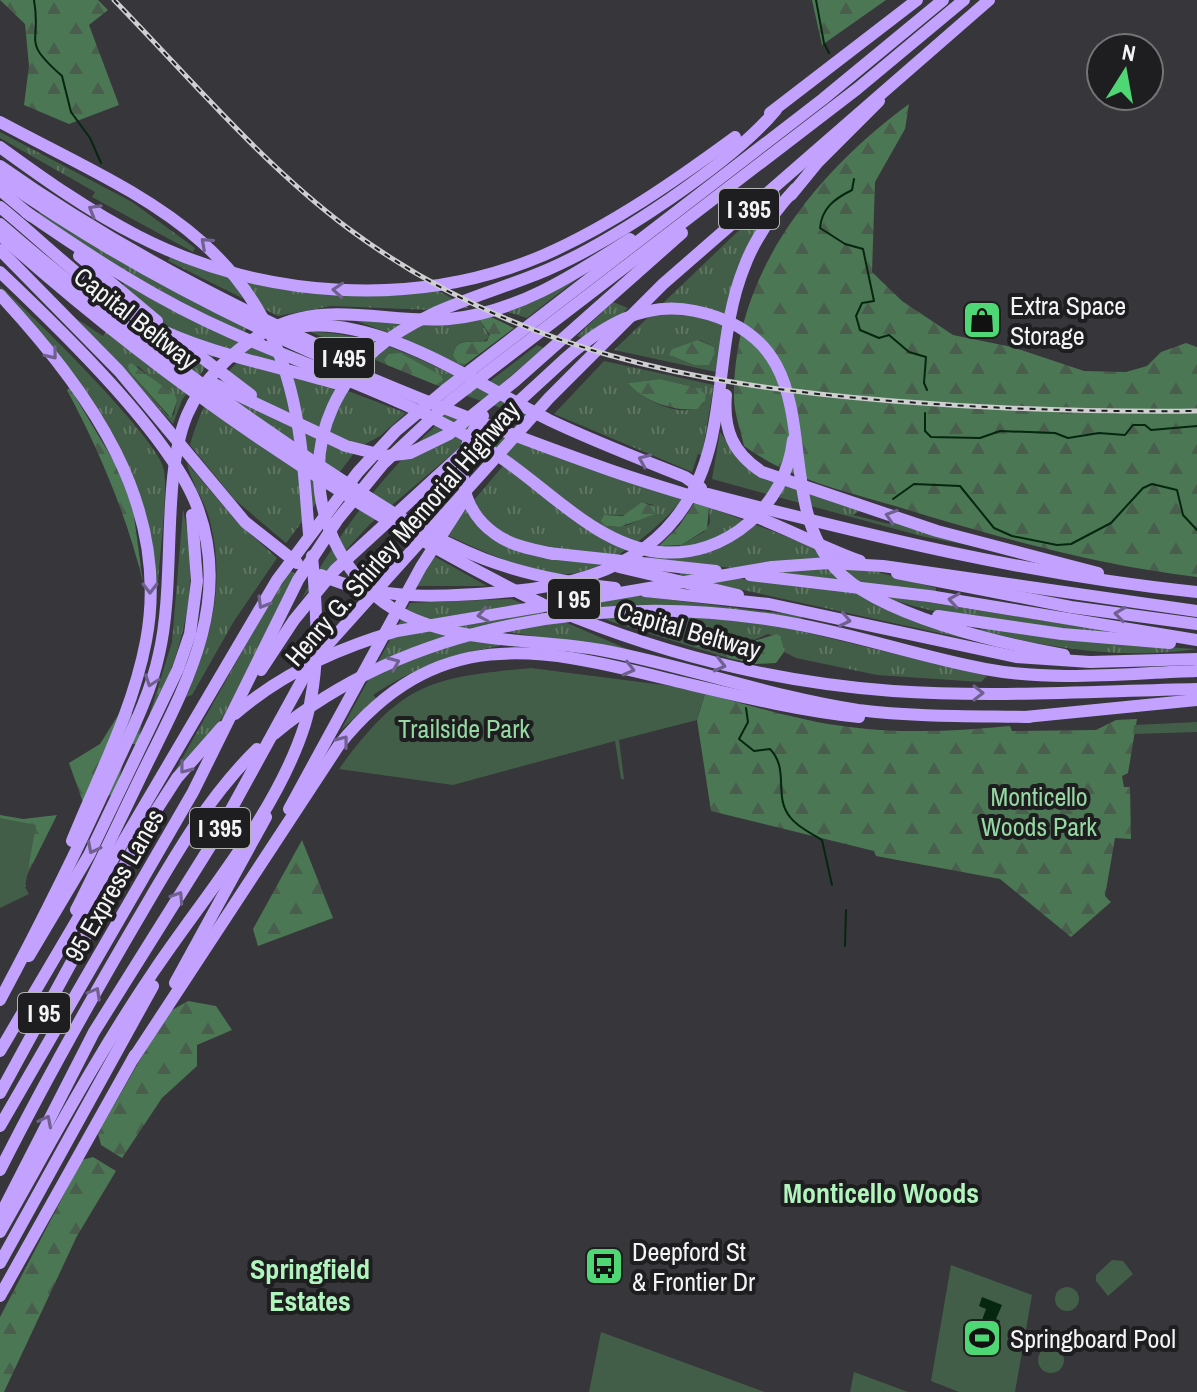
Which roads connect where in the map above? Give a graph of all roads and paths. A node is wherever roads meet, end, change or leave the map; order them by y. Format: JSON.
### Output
{"nodes":[{"id":1,"x":917,"y":0,"type":"edge"},
{"id":2,"x":943,"y":0,"type":"edge"},
{"id":3,"x":964,"y":0,"type":"edge"},
{"id":4,"x":989,"y":0,"type":"edge"},
{"id":5,"x":893,"y":83,"type":"junction"},
{"id":6,"x":776,"y":110,"type":"junction"},
{"id":7,"x":0,"y":122,"type":"edge"},
{"id":8,"x":0,"y":147,"type":"edge"},
{"id":9,"x":0,"y":166,"type":"edge"},
{"id":10,"x":745,"y":175,"type":"junction"},
{"id":11,"x":0,"y":178,"type":"edge"},
{"id":12,"x":0,"y":190,"type":"edge"},
{"id":13,"x":0,"y":207,"type":"edge"},
{"id":14,"x":26,"y":212,"type":"junction"},
{"id":15,"x":0,"y":224,"type":"edge"},
{"id":16,"x":661,"y":224,"type":"junction"},
{"id":17,"x":0,"y":235,"type":"edge"},
{"id":18,"x":0,"y":250,"type":"edge"},
{"id":19,"x":0,"y":272,"type":"edge"},
{"id":20,"x":0,"y":295,"type":"edge"},
{"id":21,"x":111,"y":324,"type":"junction"},
{"id":22,"x":290,"y":325,"type":"junction"},
{"id":23,"x":519,"y":342,"type":"junction"},
{"id":24,"x":154,"y":349,"type":"junction"},
{"id":25,"x":487,"y":365,"type":"junction"},
{"id":26,"x":515,"y":381,"type":"junction"},
{"id":27,"x":381,"y":396,"type":"junction"},
{"id":28,"x":721,"y":405,"type":"junction"},
{"id":29,"x":794,"y":417,"type":"junction"},
{"id":30,"x":295,"y":422,"type":"junction"},
{"id":31,"x":161,"y":447,"type":"junction"},
{"id":32,"x":485,"y":473,"type":"junction"},
{"id":33,"x":713,"y":496,"type":"junction"},
{"id":34,"x":449,"y":548,"type":"junction"},
{"id":35,"x":635,"y":565,"type":"junction"},
{"id":36,"x":1155,"y":588,"type":"junction"},
{"id":37,"x":1197,"y":592,"type":"edge"},
{"id":38,"x":881,"y":601,"type":"junction"},
{"id":39,"x":769,"y":604,"type":"junction"},
{"id":40,"x":1197,"y":611,"type":"edge"},
{"id":41,"x":1197,"y":624,"type":"edge"},
{"id":42,"x":1197,"y":642,"type":"edge"},
{"id":43,"x":1197,"y":659,"type":"edge"},
{"id":44,"x":1155,"y":661,"type":"junction"},
{"id":45,"x":1197,"y":671,"type":"edge"},
{"id":46,"x":1197,"y":689,"type":"edge"},
{"id":47,"x":1197,"y":700,"type":"edge"},
{"id":48,"x":238,"y":705,"type":"junction"},
{"id":49,"x":1029,"y":717,"type":"junction"},
{"id":50,"x":277,"y":788,"type":"junction"},
{"id":51,"x":238,"y":899,"type":"junction"},
{"id":52,"x":194,"y":913,"type":"junction"},
{"id":53,"x":34,"y":932,"type":"junction"},
{"id":54,"x":9,"y":983,"type":"junction"},
{"id":55,"x":36,"y":988,"type":"junction"},
{"id":56,"x":0,"y":1000,"type":"edge"},
{"id":57,"x":0,"y":1051,"type":"edge"},
{"id":58,"x":133,"y":1059,"type":"junction"},
{"id":59,"x":0,"y":1093,"type":"edge"},
{"id":60,"x":0,"y":1126,"type":"edge"},
{"id":61,"x":0,"y":1170,"type":"edge"},
{"id":62,"x":0,"y":1216,"type":"edge"},
{"id":63,"x":0,"y":1232,"type":"edge"},
{"id":64,"x":0,"y":1263,"type":"edge"},
{"id":65,"x":0,"y":1296,"type":"edge"}],
"edges":[{"from":1,"to":6,"type":"highway"},
{"from":2,"to":16,"type":"highway","number":"I 395"},
{"from":3,"to":10,"type":"highway"},
{"from":4,"to":5,"type":"highway","name":"Henry G. Shirley Memorial Highway","number":"I 395"},
{"from":5,"to":28,"type":"highway"},
{"from":5,"to":32,"type":"highway","name":"Henry G. Shirley Memorial Highway","number":"I 395"},
{"from":6,"to":8,"type":"highway","one_way":true},
{"from":6,"to":49,"type":"highway"},
{"from":50,"to":7,"type":"highway","one_way":true},
{"from":9,"to":33,"type":"highway","name":"Capital Beltway","number":"I 495"},
{"from":10,"to":23,"type":"highway"},
{"from":10,"to":26,"type":"highway"},
{"from":41,"to":11,"type":"highway","one_way":true},
{"from":12,"to":14,"type":"highway"},
{"from":13,"to":27,"type":"highway"},
{"from":14,"to":27,"type":"highway"},
{"from":14,"to":30,"type":"highway"},
{"from":15,"to":21,"type":"highway"},
{"from":16,"to":22,"type":"highway"},
{"from":16,"to":23,"type":"highway","number":"I 395"},
{"from":17,"to":21,"type":"highway","name":"Capital Beltway"},
{"from":18,"to":28,"type":"highway"},
{"from":19,"to":31,"type":"highway"},
{"from":20,"to":53,"type":"highway","one_way":true},
{"from":21,"to":24,"type":"highway"},
{"from":21,"to":34,"type":"highway","name":"Capital Beltway"},
{"from":33,"to":22,"type":"highway","one_way":true},
{"from":22,"to":53,"type":"highway","one_way":true},
{"from":23,"to":25,"type":"highway"},
{"from":24,"to":30,"type":"highway"},
{"from":24,"to":34,"type":"highway"},
{"from":25,"to":48,"type":"highway"},
{"from":25,"to":55,"type":"highway","name":"Henry G. Shirley Memorial Highway","one_way":true},
{"from":26,"to":30,"type":"highway"},
{"from":26,"to":35,"type":"highway"},
{"from":27,"to":29,"type":"highway"},
{"from":36,"to":28,"type":"highway","one_way":true},
{"from":29,"to":38,"type":"highway"},
{"from":29,"to":48,"type":"highway"},
{"from":31,"to":54,"type":"highway","one_way":true},
{"from":31,"to":55,"type":"highway"},
{"from":32,"to":51,"type":"highway"},
{"from":62,"to":32,"type":"highway","name":"Henry G. Shirley Memorial Highway","number":"I 395","one_way":true},
{"from":33,"to":36,"type":"highway","name":"Capital Beltway","number":"I 495"},
{"from":34,"to":39,"type":"highway"},
{"from":34,"to":46,"type":"highway","name":"Capital Beltway","one_way":true},
{"from":35,"to":39,"type":"highway"},
{"from":42,"to":35,"type":"highway","one_way":true},
{"from":36,"to":37,"type":"highway","name":"Capital Beltway","number":"I 495"},
{"from":38,"to":42,"type":"highway"},
{"from":38,"to":44,"type":"highway"},
{"from":39,"to":44,"type":"highway","one_way":true},
{"from":40,"to":59,"type":"highway","number":"I 95","one_way":true},
{"from":43,"to":44,"type":"highway"},
{"from":61,"to":45,"type":"highway","number":"I 95","one_way":true},
{"from":47,"to":49,"type":"highway"},
{"from":48,"to":60,"type":"highway","name":"95 Express Lanes"},
{"from":51,"to":49,"type":"highway","one_way":true},
{"from":50,"to":52,"type":"highway"},
{"from":50,"to":58,"type":"highway"},
{"from":51,"to":58,"type":"highway"},
{"from":52,"to":63,"type":"highway"},
{"from":52,"to":64,"type":"highway"},
{"from":53,"to":54,"type":"highway"},
{"from":54,"to":56,"type":"highway"},
{"from":55,"to":57,"type":"highway","name":"Henry G. Shirley Memorial Highway"},
{"from":58,"to":65,"type":"highway"}]}
